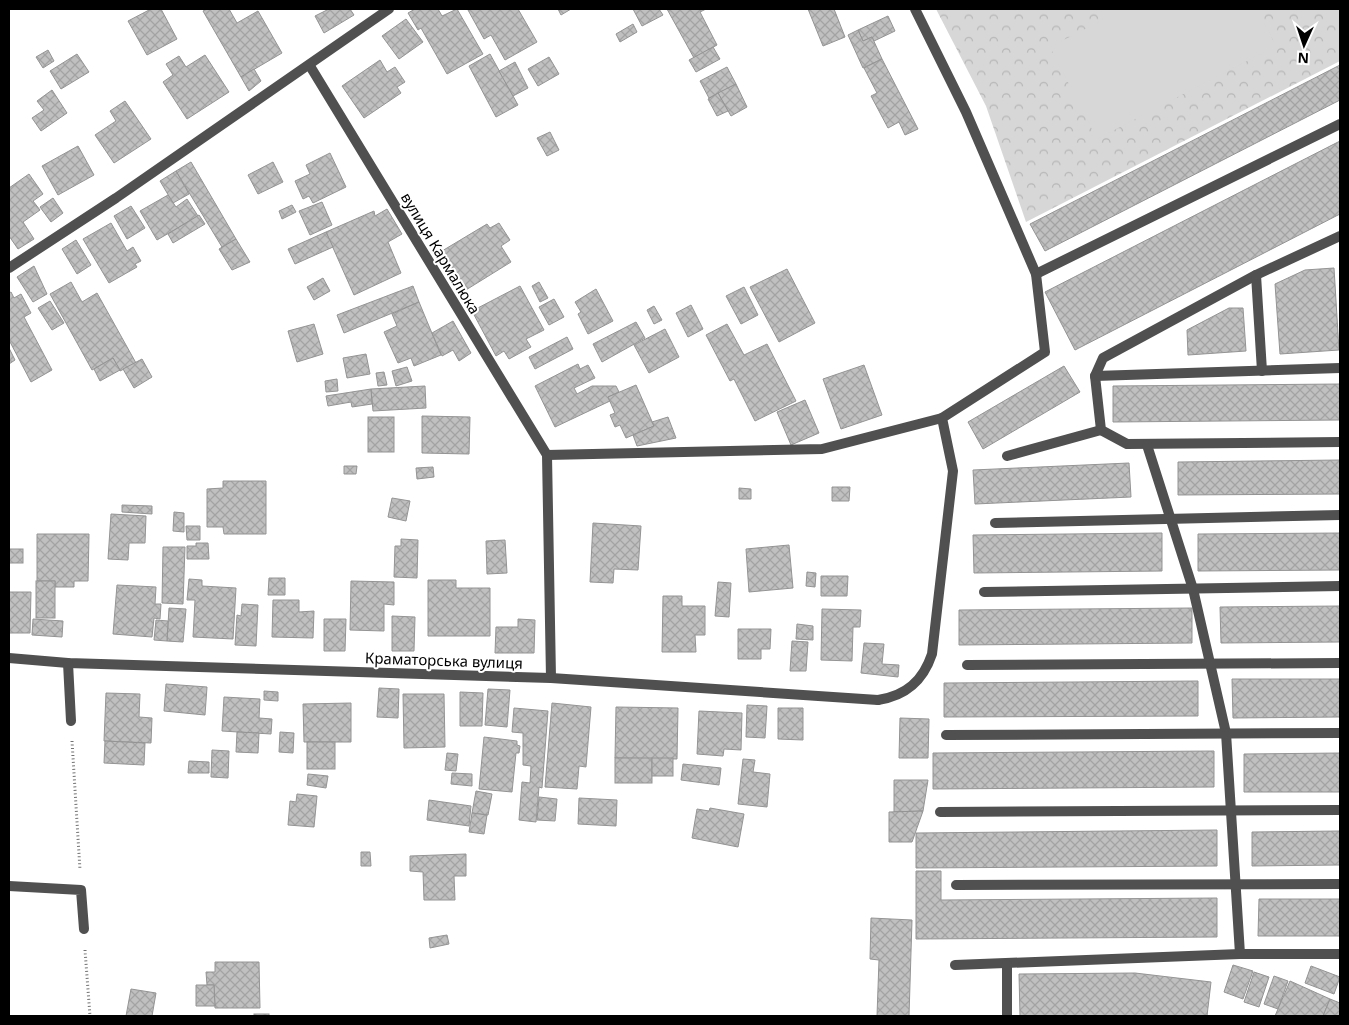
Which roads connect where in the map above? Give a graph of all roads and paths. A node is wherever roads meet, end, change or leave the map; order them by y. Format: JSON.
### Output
{"nodes":[{"id":1,"x":389,"y":9,"type":"edge"},
{"id":2,"x":915,"y":9,"type":"edge"},
{"id":3,"x":310,"y":66,"type":"junction"},
{"id":4,"x":1340,"y":124,"type":"edge"},
{"id":5,"x":1340,"y":236,"type":"edge"},
{"id":6,"x":9,"y":268,"type":"edge"},
{"id":7,"x":1036,"y":274,"type":"junction"},
{"id":8,"x":1256,"y":275,"type":"junction"},
{"id":9,"x":1340,"y":368,"type":"edge"},
{"id":10,"x":1262,"y":370,"type":"junction"},
{"id":11,"x":1095,"y":376,"type":"junction"},
{"id":12,"x":942,"y":418,"type":"junction"},
{"id":13,"x":1101,"y":430,"type":"junction"},
{"id":14,"x":1340,"y":442,"type":"edge"},
{"id":15,"x":1147,"y":445,"type":"junction"},
{"id":16,"x":547,"y":456,"type":"junction"},
{"id":17,"x":1006,"y":456,"type":"dead end"},
{"id":18,"x":1340,"y":515,"type":"edge"},
{"id":19,"x":1172,"y":520,"type":"junction"},
{"id":20,"x":995,"y":523,"type":"dead end"},
{"id":21,"x":1340,"y":586,"type":"edge"},
{"id":22,"x":1193,"y":589,"type":"junction"},
{"id":23,"x":984,"y":592,"type":"dead end"},
{"id":24,"x":9,"y":658,"type":"edge"},
{"id":25,"x":68,"y":663,"type":"junction"},
{"id":26,"x":1212,"y":663,"type":"junction"},
{"id":27,"x":1340,"y":663,"type":"edge"},
{"id":28,"x":967,"y":665,"type":"dead end"},
{"id":29,"x":551,"y":678,"type":"junction"},
{"id":30,"x":71,"y":720,"type":"joint"},
{"id":31,"x":1226,"y":733,"type":"junction"},
{"id":32,"x":1340,"y":733,"type":"edge"},
{"id":33,"x":946,"y":735,"type":"dead end"},
{"id":34,"x":1231,"y":810,"type":"junction"},
{"id":35,"x":1340,"y":810,"type":"edge"},
{"id":36,"x":940,"y":812,"type":"dead end"},
{"id":37,"x":1340,"y":884,"type":"edge"},
{"id":38,"x":956,"y":885,"type":"dead end"},
{"id":39,"x":1237,"y":885,"type":"junction"},
{"id":40,"x":9,"y":886,"type":"edge"},
{"id":41,"x":81,"y":890,"type":"junction"},
{"id":42,"x":84,"y":930,"type":"joint"},
{"id":43,"x":1240,"y":954,"type":"junction"},
{"id":44,"x":1340,"y":954,"type":"edge"},
{"id":45,"x":1007,"y":964,"type":"junction"},
{"id":46,"x":955,"y":966,"type":"dead end"},
{"id":47,"x":90,"y":1016,"type":"edge"},
{"id":48,"x":1007,"y":1016,"type":"edge"}],
"edges":[{"from":1,"to":3,"type":"street"},
{"from":2,"to":7,"type":"street"},
{"from":3,"to":6,"type":"street"},
{"from":3,"to":16,"type":"street","name":"вулиця Кармалюка"},
{"from":4,"to":7,"type":"street"},
{"from":5,"to":8,"type":"street"},
{"from":7,"to":12,"type":"street"},
{"from":8,"to":10,"type":"street"},
{"from":8,"to":11,"type":"street"},
{"from":9,"to":10,"type":"street"},
{"from":10,"to":11,"type":"street"},
{"from":11,"to":13,"type":"street"},
{"from":12,"to":16,"type":"street"},
{"from":12,"to":29,"type":"street","name":"Краматорська вулиця"},
{"from":13,"to":15,"type":"street"},
{"from":13,"to":17,"type":"street"},
{"from":14,"to":15,"type":"street"},
{"from":15,"to":19,"type":"street"},
{"from":16,"to":29,"type":"street"},
{"from":18,"to":19,"type":"street"},
{"from":19,"to":20,"type":"street"},
{"from":19,"to":22,"type":"street"},
{"from":21,"to":22,"type":"street"},
{"from":22,"to":23,"type":"street"},
{"from":22,"to":26,"type":"street"},
{"from":24,"to":25,"type":"street","name":"Краматорська вулиця"},
{"from":25,"to":29,"type":"street","name":"Краматорська вулиця"},
{"from":25,"to":30,"type":"street"},
{"from":26,"to":27,"type":"street"},
{"from":26,"to":28,"type":"street"},
{"from":26,"to":31,"type":"street"},
{"from":30,"to":41,"type":"path"},
{"from":31,"to":32,"type":"street"},
{"from":31,"to":33,"type":"street"},
{"from":31,"to":34,"type":"street"},
{"from":34,"to":35,"type":"street"},
{"from":34,"to":36,"type":"street"},
{"from":34,"to":39,"type":"street"},
{"from":37,"to":39,"type":"street"},
{"from":38,"to":39,"type":"street"},
{"from":39,"to":43,"type":"street"},
{"from":40,"to":41,"type":"street"},
{"from":41,"to":42,"type":"street"},
{"from":42,"to":47,"type":"path"},
{"from":43,"to":44,"type":"street"},
{"from":43,"to":45,"type":"street"},
{"from":45,"to":46,"type":"street"},
{"from":45,"to":48,"type":"street"}]}
